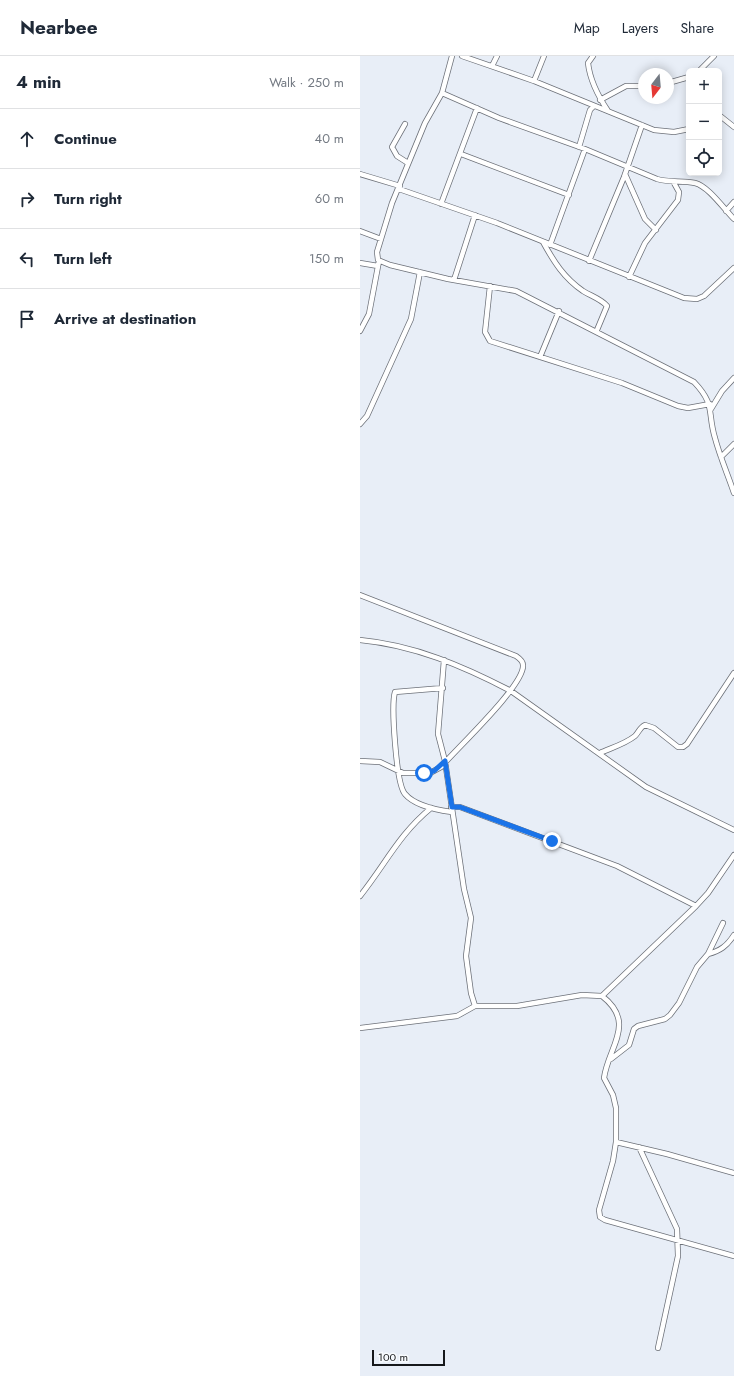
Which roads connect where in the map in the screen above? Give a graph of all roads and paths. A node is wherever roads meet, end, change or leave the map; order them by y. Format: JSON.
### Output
{"nodes":[{"id":1,"x":452,"y":56,"type":"edge"},
{"id":2,"x":462,"y":56,"type":"edge"},
{"id":3,"x":496,"y":56,"type":"edge"},
{"id":4,"x":544,"y":56,"type":"edge"},
{"id":5,"x":593,"y":56,"type":"edge"},
{"id":6,"x":714,"y":56,"type":"edge"},
{"id":7,"x":492,"y":66,"type":"junction"},
{"id":8,"x":702,"y":68,"type":"edge"},
{"id":9,"x":686,"y":78,"type":"edge"},
{"id":10,"x":534,"y":81,"type":"junction"},
{"id":11,"x":674,"y":81,"type":"edge"},
{"id":12,"x":638,"y":86,"type":"edge"},
{"id":13,"x":442,"y":92,"type":"junction"},
{"id":14,"x":600,"y":100,"type":"junction"},
{"id":15,"x":594,"y":106,"type":"junction"},
{"id":16,"x":477,"y":108,"type":"junction"},
{"id":17,"x":608,"y":111,"type":"junction"},
{"id":18,"x":722,"y":116,"type":"edge"},
{"id":19,"x":405,"y":124,"type":"dead end"},
{"id":20,"x":642,"y":125,"type":"junction"},
{"id":21,"x":734,"y":127,"type":"edge"},
{"id":22,"x":686,"y":129,"type":"edge"},
{"id":23,"x":579,"y":146,"type":"junction"},
{"id":24,"x":585,"y":149,"type":"junction"},
{"id":25,"x":461,"y":154,"type":"junction"},
{"id":26,"x":408,"y":163,"type":"junction"},
{"id":27,"x":628,"y":167,"type":"junction"},
{"id":28,"x":360,"y":174,"type":"edge"},
{"id":29,"x":625,"y":174,"type":"junction"},
{"id":30,"x":674,"y":183,"type":"junction"},
{"id":31,"x":399,"y":187,"type":"junction"},
{"id":32,"x":569,"y":195,"type":"junction"},
{"id":33,"x":734,"y":202,"type":"edge"},
{"id":34,"x":441,"y":204,"type":"junction"},
{"id":35,"x":726,"y":211,"type":"junction"},
{"id":36,"x":475,"y":215,"type":"junction"},
{"id":37,"x":734,"y":219,"type":"edge"},
{"id":38,"x":656,"y":230,"type":"junction"},
{"id":39,"x":360,"y":231,"type":"edge"},
{"id":40,"x":381,"y":239,"type":"junction"},
{"id":41,"x":544,"y":242,"type":"junction"},
{"id":42,"x":550,"y":245,"type":"junction"},
{"id":43,"x":589,"y":261,"type":"junction"},
{"id":44,"x":360,"y":263,"type":"edge"},
{"id":45,"x":379,"y":264,"type":"junction"},
{"id":46,"x":734,"y":268,"type":"edge"},
{"id":47,"x":420,"y":272,"type":"junction"},
{"id":48,"x":629,"y":277,"type":"junction"},
{"id":49,"x":454,"y":280,"type":"junction"},
{"id":50,"x":490,"y":286,"type":"junction"},
{"id":51,"x":559,"y":311,"type":"junction"},
{"id":52,"x":597,"y":330,"type":"junction"},
{"id":53,"x":360,"y":331,"type":"edge"},
{"id":54,"x":540,"y":357,"type":"junction"},
{"id":55,"x":734,"y":378,"type":"edge"},
{"id":56,"x":710,"y":407,"type":"junction"},
{"id":57,"x":360,"y":424,"type":"edge"},
{"id":58,"x":734,"y":444,"type":"edge"},
{"id":59,"x":722,"y":457,"type":"junction"},
{"id":60,"x":734,"y":492,"type":"edge"},
{"id":61,"x":360,"y":595,"type":"edge"},
{"id":62,"x":360,"y":640,"type":"edge"},
{"id":63,"x":444,"y":660,"type":"junction"},
{"id":64,"x":734,"y":673,"type":"edge"},
{"id":65,"x":442,"y":688,"type":"junction"},
{"id":66,"x":511,"y":690,"type":"junction"},
{"id":67,"x":600,"y":753,"type":"junction"},
{"id":68,"x":360,"y":761,"type":"edge"},
{"id":69,"x":445,"y":761,"type":"junction"},
{"id":70,"x":398,"y":772,"type":"junction"},
{"id":71,"x":431,"y":808,"type":"junction"},
{"id":72,"x":452,"y":810,"type":"junction"},
{"id":73,"x":734,"y":830,"type":"edge"},
{"id":74,"x":734,"y":854,"type":"edge"},
{"id":75,"x":360,"y":896,"type":"edge"},
{"id":76,"x":696,"y":906,"type":"junction"},
{"id":77,"x":723,"y":923,"type":"dead end"},
{"id":78,"x":734,"y":935,"type":"edge"},
{"id":79,"x":708,"y":954,"type":"junction"},
{"id":80,"x":602,"y":996,"type":"junction"},
{"id":81,"x":476,"y":1006,"type":"junction"},
{"id":82,"x":360,"y":1028,"type":"edge"},
{"id":83,"x":611,"y":1059,"type":"junction"},
{"id":84,"x":616,"y":1142,"type":"junction"},
{"id":85,"x":639,"y":1147,"type":"junction"},
{"id":86,"x":734,"y":1173,"type":"edge"},
{"id":87,"x":678,"y":1241,"type":"junction"},
{"id":88,"x":734,"y":1256,"type":"edge"},
{"id":89,"x":658,"y":1348,"type":"dead end"}],
"edges":[{"from":1,"to":13,"type":"street"},
{"from":2,"to":7,"type":"street"},
{"from":3,"to":7,"type":"street"},
{"from":4,"to":10,"type":"street"},
{"from":5,"to":14,"type":"street"},
{"from":6,"to":8,"type":"street"},
{"from":7,"to":10,"type":"street"},
{"from":9,"to":11,"type":"street"},
{"from":10,"to":15,"type":"street"},
{"from":12,"to":14,"type":"street"},
{"from":13,"to":16,"type":"street"},
{"from":13,"to":26,"type":"street"},
{"from":14,"to":17,"type":"street"},
{"from":15,"to":17,"type":"street"},
{"from":15,"to":23,"type":"street"},
{"from":16,"to":23,"type":"street"},
{"from":16,"to":25,"type":"street"},
{"from":17,"to":20,"type":"street"},
{"from":18,"to":21,"type":"street"},
{"from":19,"to":26,"type":"street"},
{"from":20,"to":22,"type":"street"},
{"from":20,"to":27,"type":"street"},
{"from":23,"to":24,"type":"street"},
{"from":24,"to":27,"type":"street"},
{"from":24,"to":32,"type":"street"},
{"from":25,"to":32,"type":"street"},
{"from":25,"to":34,"type":"street"},
{"from":26,"to":31,"type":"street"},
{"from":27,"to":29,"type":"street"},
{"from":27,"to":30,"type":"street"},
{"from":28,"to":31,"type":"street"},
{"from":29,"to":38,"type":"street"},
{"from":29,"to":43,"type":"street"},
{"from":30,"to":35,"type":"street"},
{"from":30,"to":38,"type":"street"},
{"from":31,"to":34,"type":"street"},
{"from":31,"to":40,"type":"street"},
{"from":32,"to":42,"type":"street"},
{"from":33,"to":35,"type":"street"},
{"from":34,"to":36,"type":"street"},
{"from":35,"to":37,"type":"street"},
{"from":36,"to":41,"type":"street"},
{"from":36,"to":49,"type":"street"},
{"from":38,"to":48,"type":"street"},
{"from":39,"to":40,"type":"street"},
{"from":40,"to":45,"type":"street"},
{"from":41,"to":42,"type":"street"},
{"from":41,"to":52,"type":"street"},
{"from":42,"to":43,"type":"street"},
{"from":43,"to":48,"type":"street"},
{"from":44,"to":45,"type":"street"},
{"from":45,"to":47,"type":"street"},
{"from":45,"to":53,"type":"street"},
{"from":46,"to":48,"type":"street"},
{"from":47,"to":49,"type":"street"},
{"from":47,"to":57,"type":"street"},
{"from":49,"to":50,"type":"street"},
{"from":50,"to":51,"type":"street"},
{"from":50,"to":54,"type":"street"},
{"from":51,"to":52,"type":"street"},
{"from":51,"to":54,"type":"street"},
{"from":52,"to":56,"type":"street"},
{"from":54,"to":56,"type":"street"},
{"from":55,"to":56,"type":"street"},
{"from":56,"to":59,"type":"street"},
{"from":58,"to":59,"type":"street"},
{"from":59,"to":60,"type":"street"},
{"from":61,"to":66,"type":"street"},
{"from":62,"to":63,"type":"street"},
{"from":63,"to":65,"type":"street"},
{"from":63,"to":66,"type":"street"},
{"from":64,"to":67,"type":"street"},
{"from":65,"to":69,"type":"street"},
{"from":65,"to":70,"type":"street"},
{"from":66,"to":67,"type":"street"},
{"from":66,"to":69,"type":"street"},
{"from":67,"to":73,"type":"street"},
{"from":68,"to":70,"type":"street"},
{"from":69,"to":70,"type":"street"},
{"from":69,"to":72,"type":"street"},
{"from":70,"to":71,"type":"street"},
{"from":71,"to":72,"type":"street"},
{"from":71,"to":75,"type":"street"},
{"from":72,"to":76,"type":"street"},
{"from":72,"to":81,"type":"street"},
{"from":74,"to":76,"type":"street"},
{"from":76,"to":80,"type":"street"},
{"from":77,"to":79,"type":"street"},
{"from":78,"to":79,"type":"street"},
{"from":79,"to":83,"type":"street"},
{"from":80,"to":81,"type":"street"},
{"from":80,"to":83,"type":"street"},
{"from":81,"to":82,"type":"street"},
{"from":83,"to":84,"type":"street"},
{"from":84,"to":85,"type":"street"},
{"from":84,"to":87,"type":"street"},
{"from":85,"to":86,"type":"street"},
{"from":85,"to":87,"type":"street"},
{"from":87,"to":88,"type":"street"},
{"from":87,"to":89,"type":"street"}]}
